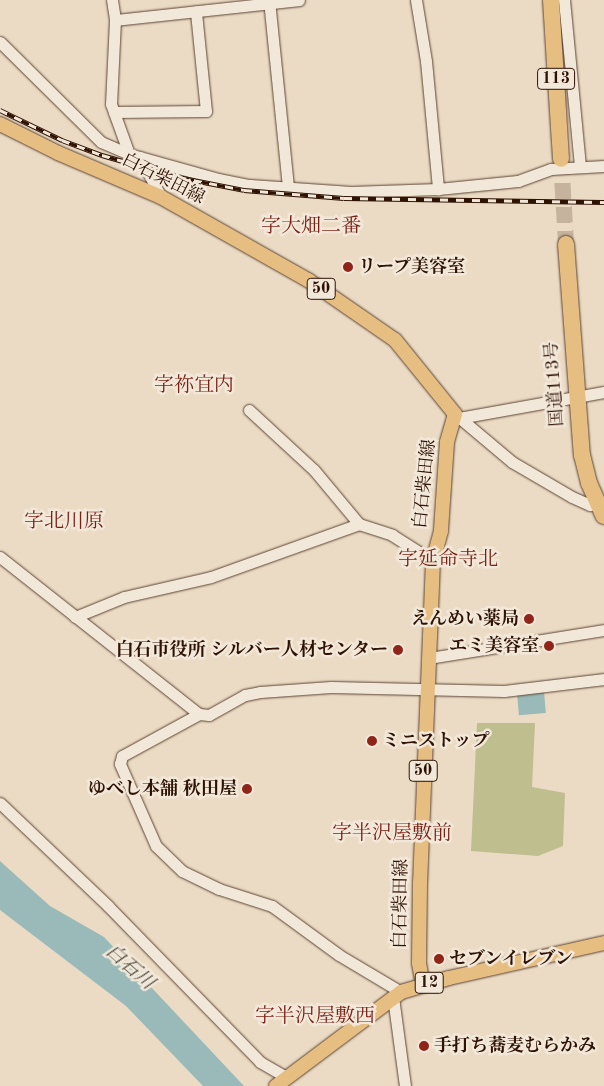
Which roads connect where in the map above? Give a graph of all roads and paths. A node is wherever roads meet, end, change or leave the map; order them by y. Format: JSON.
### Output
{"nodes":[{"id":1,"x":112,"y":0,"type":"edge"},
{"id":2,"x":299,"y":0,"type":"edge"},
{"id":3,"x":416,"y":0,"type":"edge"},
{"id":4,"x":550,"y":0,"type":"edge"},
{"id":5,"x":564,"y":0,"type":"edge"},
{"id":6,"x":269,"y":2,"type":"edge"},
{"id":7,"x":196,"y":12,"type":"junction"},
{"id":8,"x":115,"y":20,"type":"junction"},
{"id":9,"x":0,"y":42,"type":"edge"},
{"id":10,"x":114,"y":112,"type":"junction"},
{"id":11,"x":0,"y":124,"type":"edge"},
{"id":12,"x":134,"y":156,"type":"junction"},
{"id":13,"x":561,"y":159,"type":"tunnel mouth"},
{"id":14,"x":580,"y":166,"type":"junction"},
{"id":15,"x":604,"y":166,"type":"edge"},
{"id":16,"x":288,"y":187,"type":"junction"},
{"id":17,"x":438,"y":190,"type":"junction"},
{"id":18,"x":161,"y":197,"type":"junction"},
{"id":19,"x":566,"y":244,"type":"tunnel mouth"},
{"id":20,"x":604,"y":392,"type":"edge"},
{"id":21,"x":576,"y":396,"type":"junction"},
{"id":22,"x":249,"y":410,"type":"dead end"},
{"id":23,"x":457,"y":416,"type":"junction"},
{"id":24,"x":601,"y":509,"type":"edge"},
{"id":25,"x":359,"y":524,"type":"junction"},
{"id":26,"x":0,"y":557,"type":"edge"},
{"id":27,"x":433,"y":561,"type":"junction"},
{"id":28,"x":75,"y":617,"type":"junction"},
{"id":29,"x":604,"y":630,"type":"edge"},
{"id":30,"x":429,"y":658,"type":"junction"},
{"id":31,"x":604,"y":679,"type":"edge"},
{"id":32,"x":428,"y":689,"type":"junction"},
{"id":33,"x":199,"y":714,"type":"junction"},
{"id":34,"x":0,"y":803,"type":"edge"},
{"id":35,"x":604,"y":943,"type":"edge"},
{"id":36,"x":423,"y":985,"type":"junction"},
{"id":37,"x":397,"y":995,"type":"junction"},
{"id":38,"x":281,"y":1083,"type":"edge"},
{"id":39,"x":405,"y":1086,"type":"edge"}],
"edges":[{"from":1,"to":8,"type":"street"},
{"from":2,"to":6,"type":"street"},
{"from":3,"to":17,"type":"street"},
{"from":4,"to":13,"type":"highway","number":"113"},
{"from":5,"to":14,"type":"street"},
{"from":6,"to":7,"type":"street"},
{"from":6,"to":16,"type":"street"},
{"from":7,"to":8,"type":"street"},
{"from":7,"to":10,"type":"street"},
{"from":8,"to":10,"type":"street"},
{"from":9,"to":12,"type":"street"},
{"from":10,"to":12,"type":"street"},
{"from":11,"to":18,"type":"main road","name":"白石柴田線","number":"50"},
{"from":12,"to":16,"type":"street"},
{"from":12,"to":18,"type":"street"},
{"from":14,"to":15,"type":"street"},
{"from":14,"to":17,"type":"street"},
{"from":16,"to":17,"type":"street"},
{"from":18,"to":23,"type":"main road","name":"白石柴田線","number":"50"},
{"from":19,"to":21,"type":"highway","name":"国道113号"},
{"from":20,"to":21,"type":"street"},
{"from":21,"to":23,"type":"street"},
{"from":21,"to":24,"type":"highway","name":"国道113号"},
{"from":22,"to":25,"type":"street"},
{"from":23,"to":24,"type":"street"},
{"from":23,"to":27,"type":"main road","name":"白石柴田線","number":"50"},
{"from":25,"to":27,"type":"street"},
{"from":25,"to":28,"type":"street"},
{"from":26,"to":28,"type":"street"},
{"from":27,"to":30,"type":"main road","name":"白石柴田線","number":"50"},
{"from":28,"to":33,"type":"street"},
{"from":29,"to":30,"type":"street"},
{"from":30,"to":32,"type":"main road","name":"白石柴田線","number":"50"},
{"from":31,"to":32,"type":"street"},
{"from":32,"to":33,"type":"street"},
{"from":32,"to":36,"type":"main road","name":"白石柴田線","number":"50"},
{"from":33,"to":37,"type":"street"},
{"from":34,"to":38,"type":"street"},
{"from":35,"to":36,"type":"main road","number":"12"},
{"from":36,"to":37,"type":"main road","number":"12"},
{"from":37,"to":38,"type":"main road","number":"12"},
{"from":37,"to":39,"type":"street"}]}
